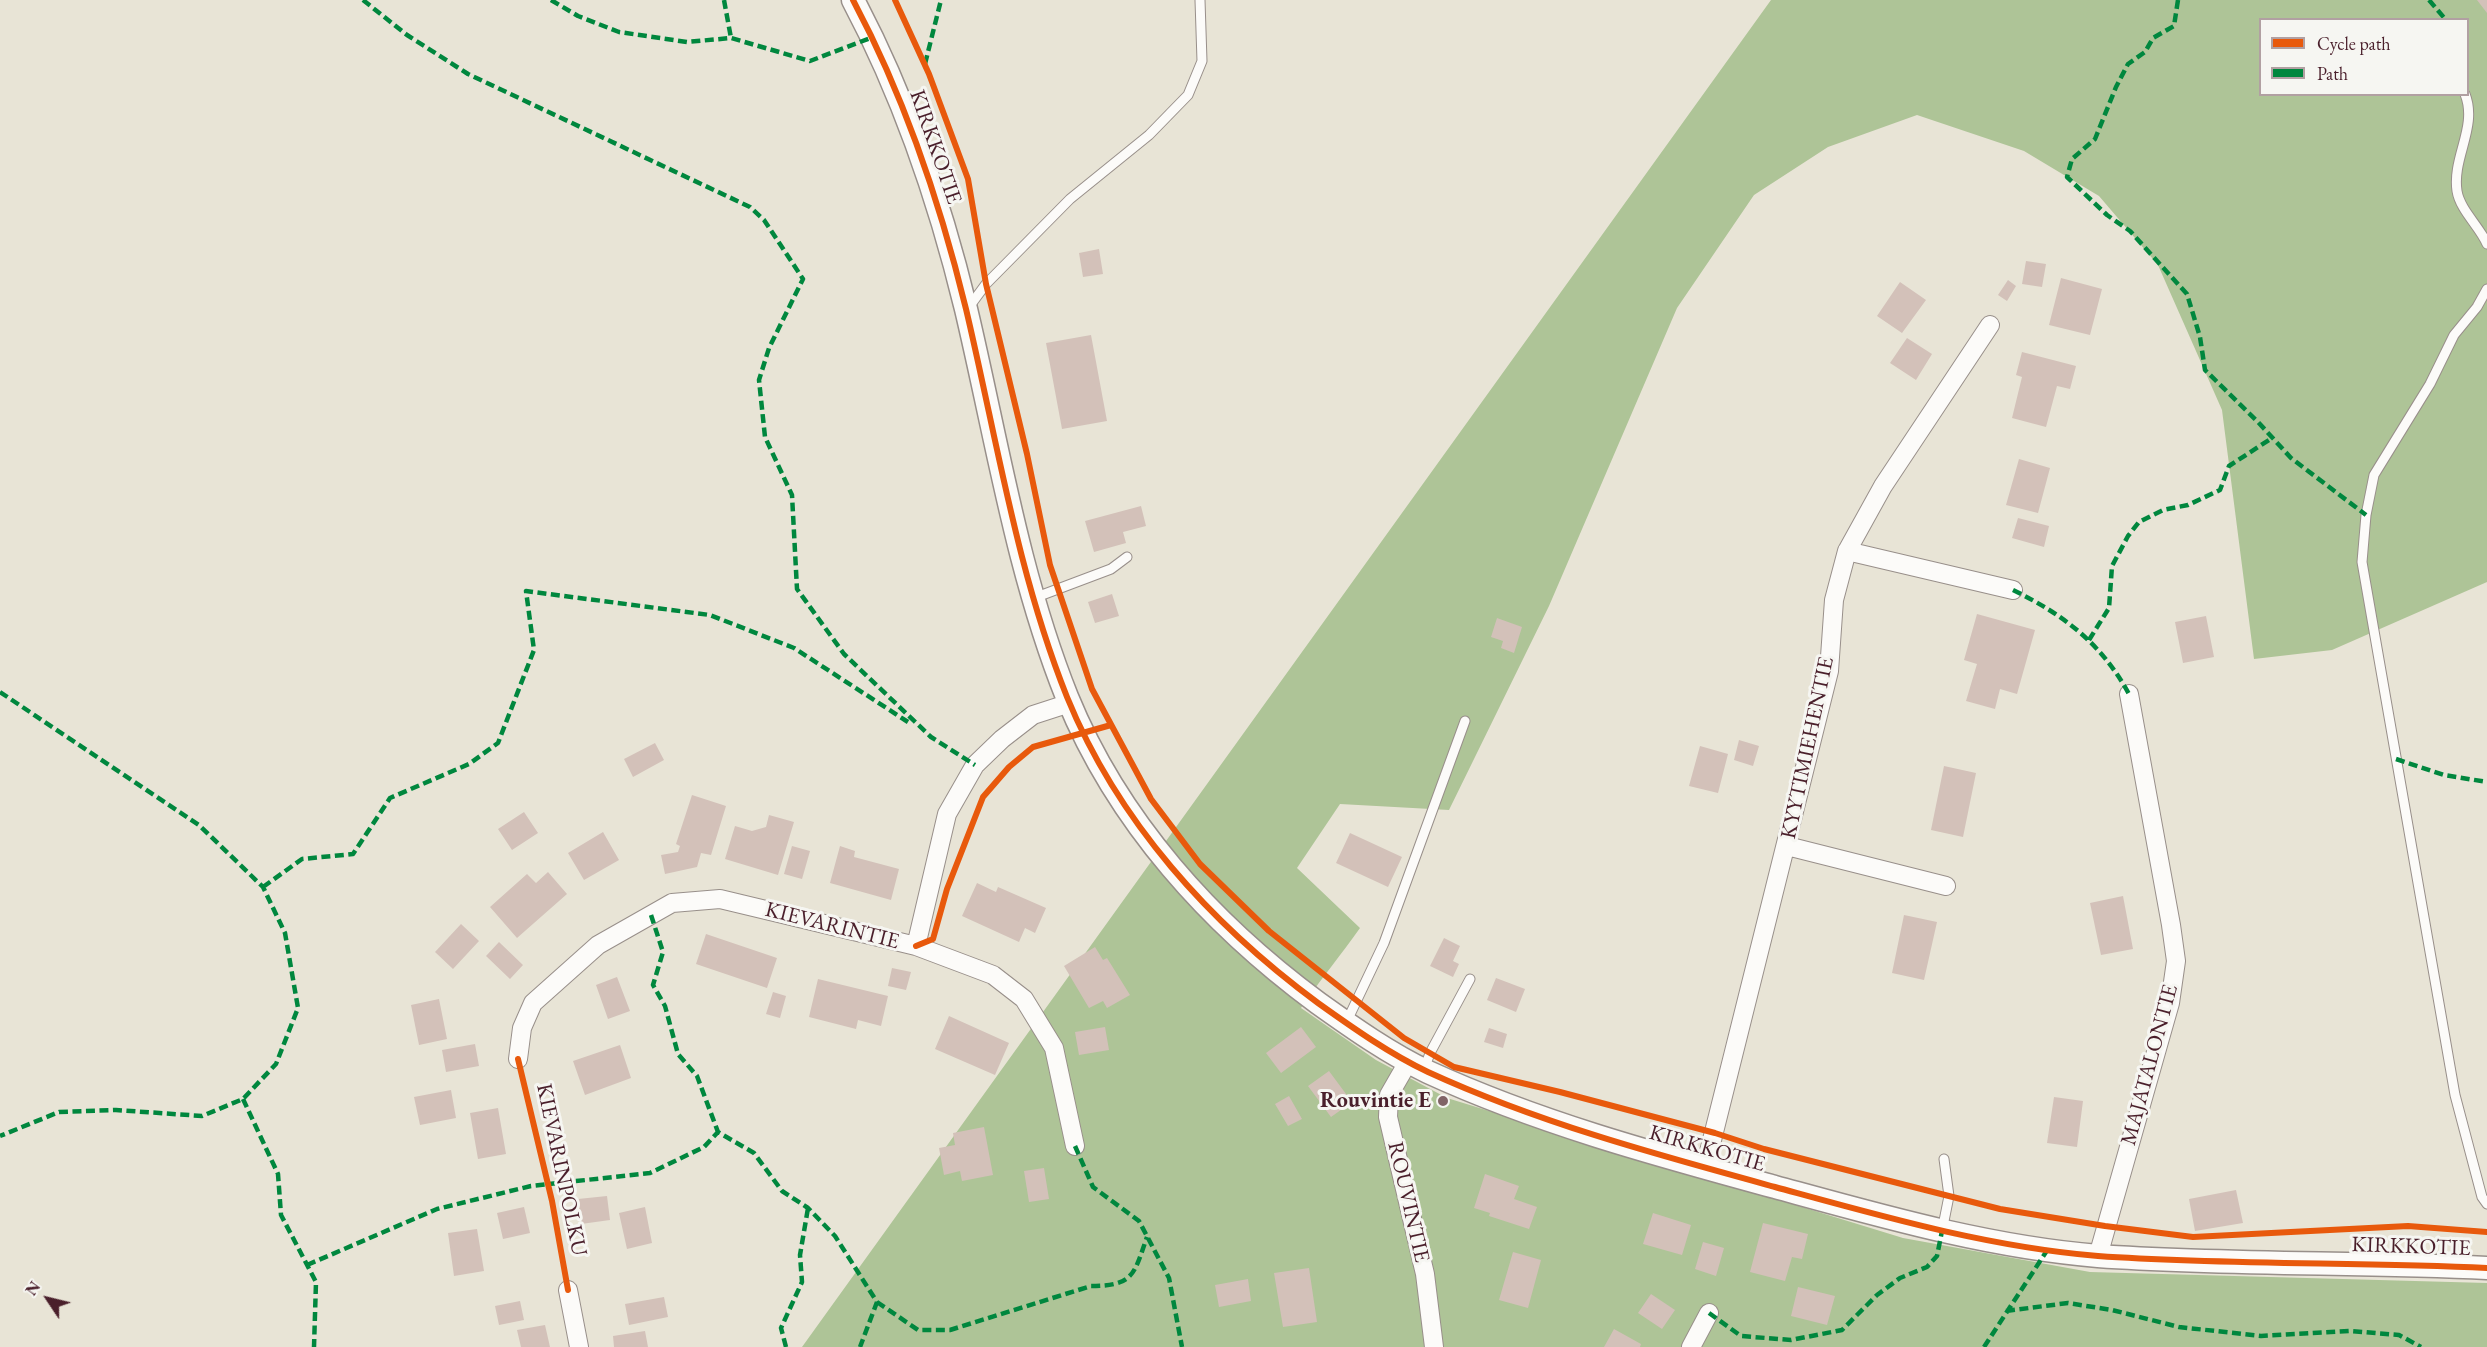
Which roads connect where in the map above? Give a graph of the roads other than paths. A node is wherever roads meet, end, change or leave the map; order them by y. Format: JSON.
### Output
{"nodes":[{"id":1,"x":853,"y":0,"type":"edge"},
{"id":2,"x":1200,"y":0,"type":"edge"},
{"id":3,"x":2465,"y":96,"type":"edge"},
{"id":4,"x":2487,"y":244,"type":"edge"},
{"id":5,"x":2487,"y":289,"type":"edge"},
{"id":6,"x":966,"y":311,"type":"junction"},
{"id":7,"x":1990,"y":325,"type":"dead end"},
{"id":8,"x":1846,"y":551,"type":"junction"},
{"id":9,"x":1127,"y":557,"type":"dead end"},
{"id":10,"x":2013,"y":590,"type":"dead end"},
{"id":11,"x":1032,"y":599,"type":"junction"},
{"id":12,"x":2129,"y":694,"type":"dead end"},
{"id":13,"x":1070,"y":703,"type":"junction"},
{"id":14,"x":1465,"y":721,"type":"dead end"},
{"id":15,"x":1787,"y":846,"type":"junction"},
{"id":16,"x":1946,"y":886,"type":"dead end"},
{"id":17,"x":916,"y":946,"type":"junction"},
{"id":18,"x":1470,"y":979,"type":"dead end"},
{"id":19,"x":1346,"y":1023,"type":"junction"},
{"id":20,"x":518,"y":1059,"type":"dead end"},
{"id":21,"x":1416,"y":1066,"type":"junction"},
{"id":22,"x":1075,"y":1146,"type":"dead end"},
{"id":23,"x":1944,"y":1159,"type":"dead end"},
{"id":24,"x":1705,"y":1168,"type":"junction"},
{"id":25,"x":2487,"y":1204,"type":"edge"},
{"id":26,"x":1942,"y":1231,"type":"junction"},
{"id":27,"x":2098,"y":1256,"type":"junction"},
{"id":28,"x":2487,"y":1268,"type":"edge"},
{"id":29,"x":568,"y":1290,"type":"dead end"},
{"id":30,"x":1709,"y":1313,"type":"dead end"},
{"id":31,"x":579,"y":1347,"type":"edge"},
{"id":32,"x":1434,"y":1347,"type":"edge"},
{"id":33,"x":1691,"y":1347,"type":"edge"}],
"edges":[{"from":1,"to":6,"type":"street","name":"KIRKKOTIE"},
{"from":2,"to":6,"type":"lane"},
{"from":3,"to":4,"type":"lane"},
{"from":5,"to":25,"type":"lane"},
{"from":6,"to":11,"type":"street","name":"KIRKKOTIE"},
{"from":7,"to":8,"type":"street","name":"KYYTIMIEHENTIE"},
{"from":8,"to":10,"type":"street"},
{"from":8,"to":15,"type":"street","name":"KYYTIMIEHENTIE"},
{"from":9,"to":11,"type":"lane"},
{"from":11,"to":13,"type":"street","name":"KIRKKOTIE"},
{"from":12,"to":27,"type":"street","name":"MAJATALONTIE"},
{"from":13,"to":17,"type":"street","name":"KIEVARINTIE"},
{"from":13,"to":19,"type":"street","name":"KIRKKOTIE"},
{"from":14,"to":19,"type":"lane"},
{"from":15,"to":16,"type":"street"},
{"from":15,"to":24,"type":"street","name":"KYYTIMIEHENTIE"},
{"from":17,"to":20,"type":"street","name":"KIEVARINTIE"},
{"from":17,"to":22,"type":"street"},
{"from":18,"to":21,"type":"lane"},
{"from":19,"to":21,"type":"street","name":"KIRKKOTIE"},
{"from":21,"to":24,"type":"street","name":"KIRKKOTIE"},
{"from":21,"to":32,"type":"street","name":"ROUVINTIE"},
{"from":23,"to":26,"type":"lane"},
{"from":24,"to":26,"type":"street","name":"KIRKKOTIE"},
{"from":26,"to":27,"type":"street","name":"KIRKKOTIE"},
{"from":27,"to":28,"type":"street","name":"KIRKKOTIE"},
{"from":29,"to":31,"type":"street"},
{"from":30,"to":33,"type":"street"}]}
